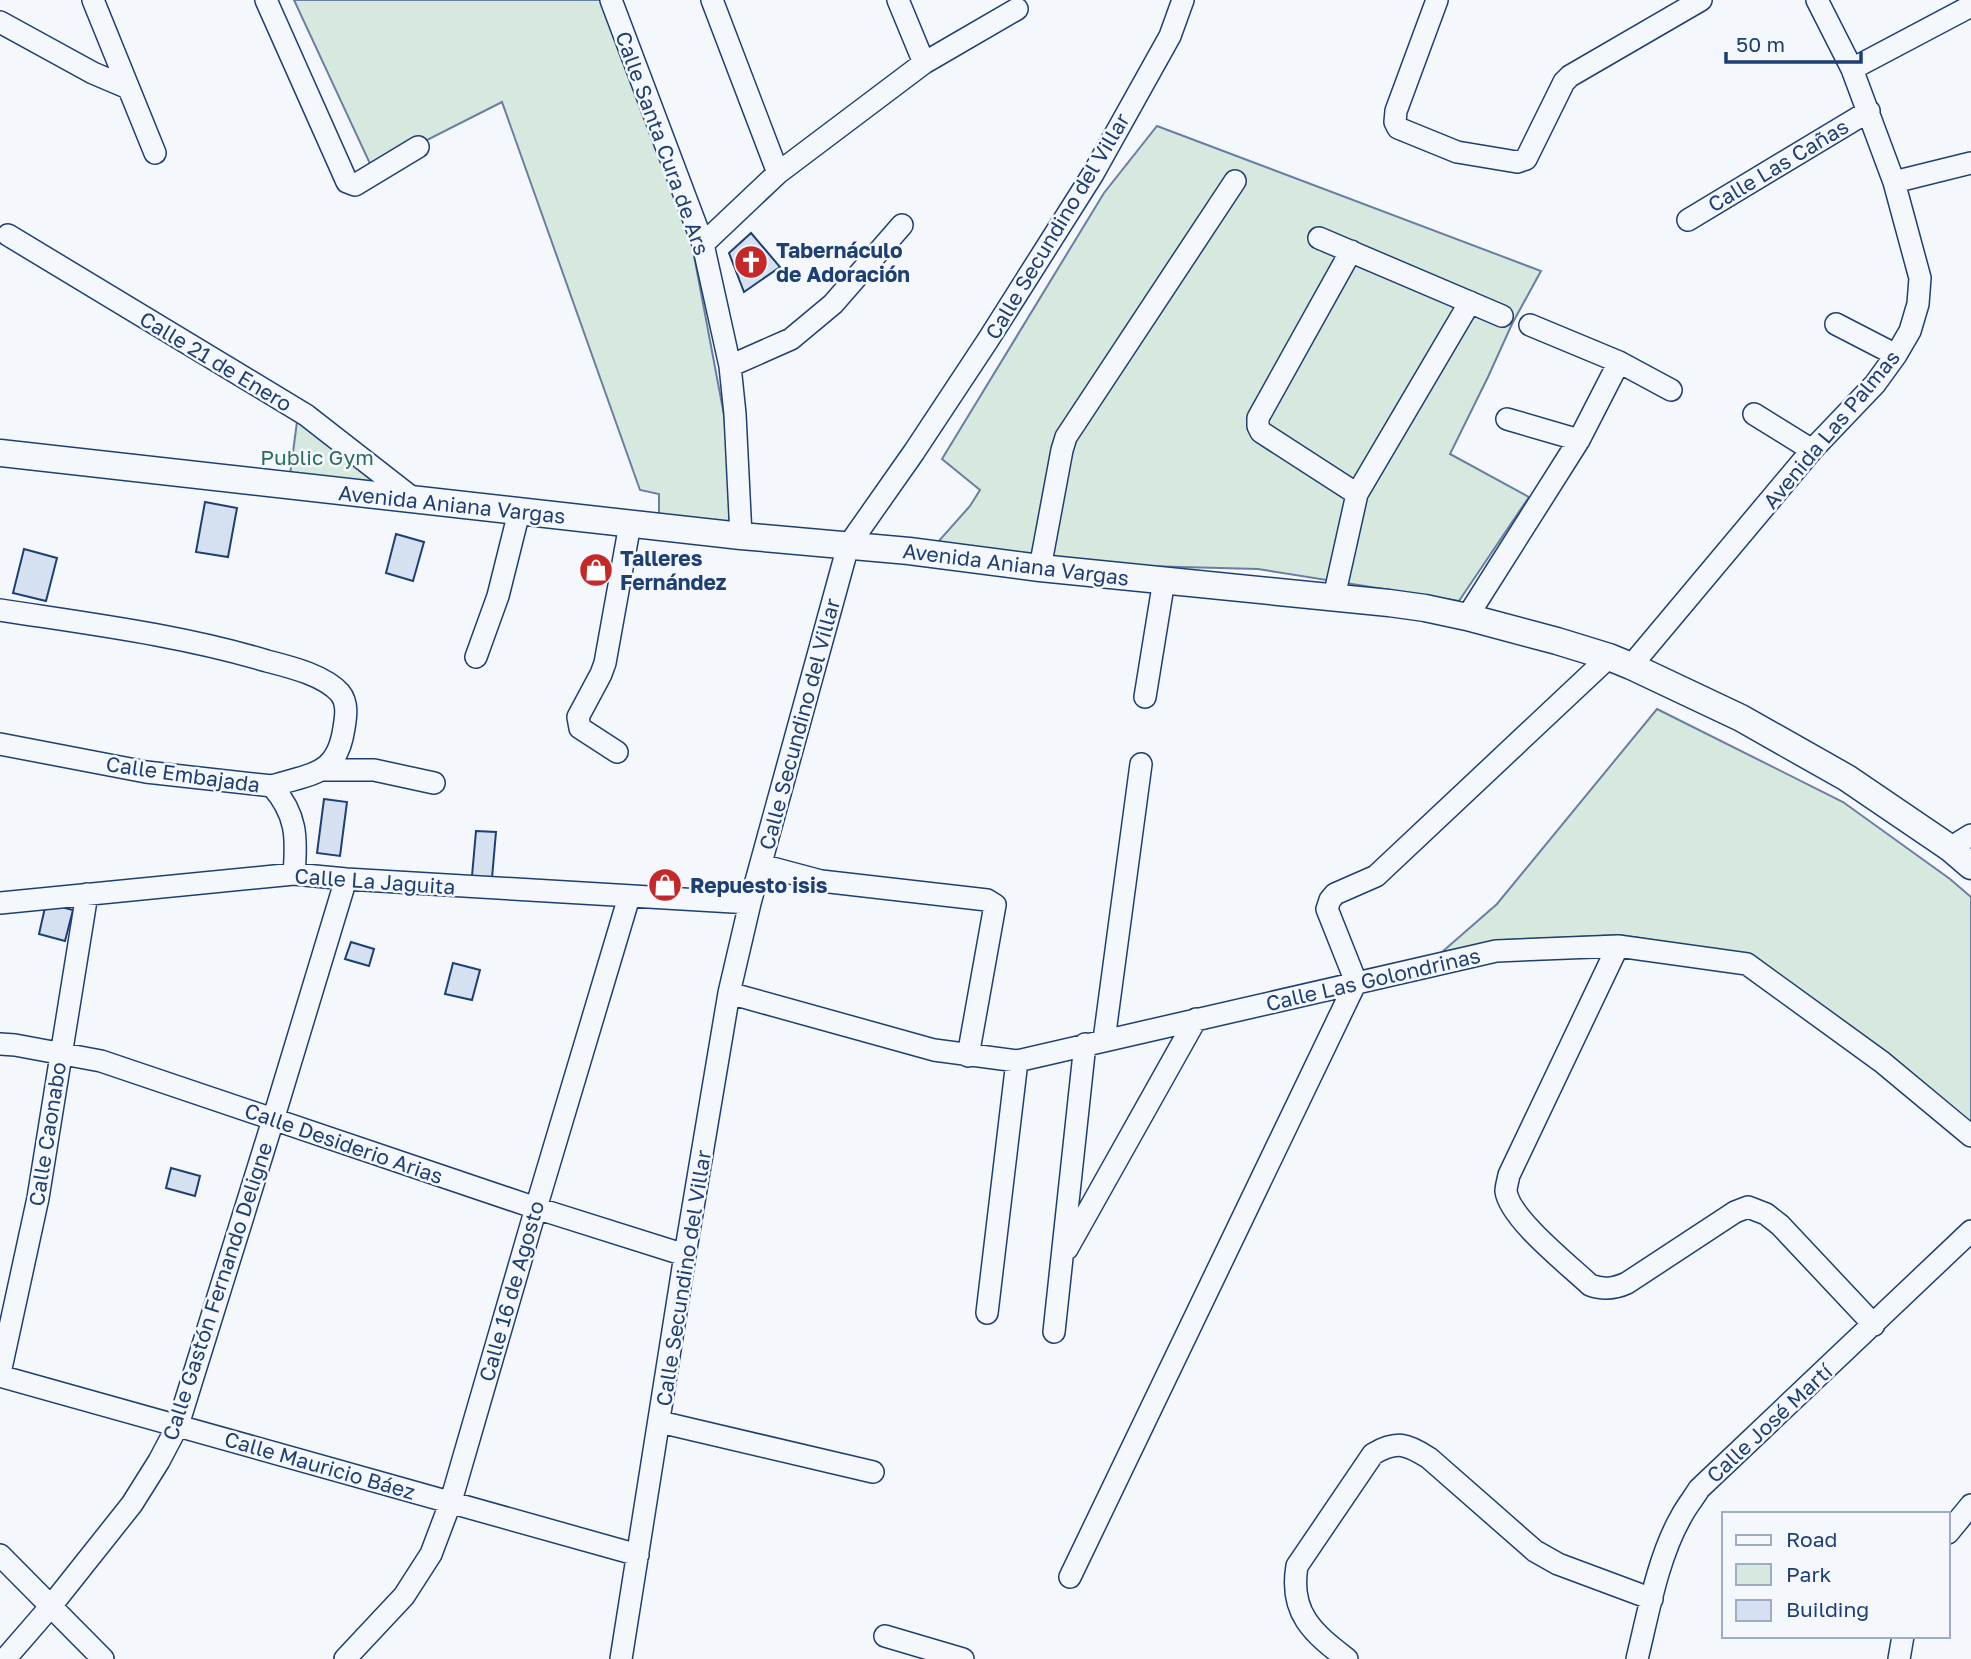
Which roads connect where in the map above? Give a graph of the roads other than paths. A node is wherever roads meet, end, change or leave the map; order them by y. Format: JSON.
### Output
{"nodes":[{"id":1,"x":93,"y":0,"type":"edge"},
{"id":2,"x":267,"y":0,"type":"edge"},
{"id":3,"x":611,"y":0,"type":"edge"},
{"id":4,"x":712,"y":0,"type":"edge"},
{"id":5,"x":898,"y":0,"type":"edge"},
{"id":6,"x":1183,"y":0,"type":"edge"},
{"id":7,"x":1437,"y":0,"type":"edge"},
{"id":8,"x":1701,"y":0,"type":"edge"},
{"id":9,"x":1816,"y":0,"type":"edge"},
{"id":10,"x":1971,"y":6,"type":"edge"},
{"id":11,"x":1017,"y":9,"type":"dead end"},
{"id":12,"x":0,"y":22,"type":"edge"},
{"id":13,"x":924,"y":63,"type":"junction"},
{"id":14,"x":1852,"y":69,"type":"junction"},
{"id":15,"x":127,"y":87,"type":"junction"},
{"id":16,"x":1869,"y":111,"type":"junction"},
{"id":17,"x":418,"y":148,"type":"dead end"},
{"id":18,"x":155,"y":153,"type":"dead end"},
{"id":19,"x":1971,"y":163,"type":"edge"},
{"id":20,"x":778,"y":173,"type":"junction"},
{"id":21,"x":1235,"y":181,"type":"dead end"},
{"id":22,"x":1894,"y":182,"type":"junction"},
{"id":23,"x":1688,"y":219,"type":"dead end"},
{"id":24,"x":902,"y":225,"type":"dead end"},
{"id":25,"x":8,"y":235,"type":"dead end"},
{"id":26,"x":1319,"y":237,"type":"dead end"},
{"id":27,"x":703,"y":244,"type":"junction"},
{"id":28,"x":1351,"y":251,"type":"junction"},
{"id":29,"x":1470,"y":302,"type":"junction"},
{"id":30,"x":1502,"y":316,"type":"dead end"},
{"id":31,"x":1836,"y":324,"type":"dead end"},
{"id":32,"x":1530,"y":325,"type":"dead end"},
{"id":33,"x":1896,"y":355,"type":"junction"},
{"id":34,"x":1619,"y":362,"type":"junction"},
{"id":35,"x":730,"y":366,"type":"junction"},
{"id":36,"x":1671,"y":390,"type":"dead end"},
{"id":37,"x":1754,"y":414,"type":"dead end"},
{"id":38,"x":1507,"y":419,"type":"dead end"},
{"id":39,"x":1579,"y":440,"type":"junction"},
{"id":40,"x":1812,"y":450,"type":"junction"},
{"id":41,"x":0,"y":453,"type":"edge"},
{"id":42,"x":1357,"y":494,"type":"junction"},
{"id":43,"x":415,"y":500,"type":"junction"},
{"id":44,"x":519,"y":512,"type":"junction"},
{"id":45,"x":630,"y":524,"type":"junction"},
{"id":46,"x":741,"y":536,"type":"junction"},
{"id":47,"x":848,"y":546,"type":"junction"},
{"id":48,"x":1040,"y":568,"type":"junction"},
{"id":49,"x":1164,"y":580,"type":"junction"},
{"id":50,"x":1334,"y":597,"type":"junction"},
{"id":51,"x":0,"y":610,"type":"edge"},
{"id":52,"x":1467,"y":617,"type":"junction"},
{"id":53,"x":476,"y":657,"type":"dead end"},
{"id":54,"x":1620,"y":662,"type":"junction"},
{"id":55,"x":1144,"y":697,"type":"dead end"},
{"id":56,"x":0,"y":744,"type":"edge"},
{"id":57,"x":617,"y":752,"type":"dead end"},
{"id":58,"x":1141,"y":764,"type":"dead end"},
{"id":59,"x":322,"y":770,"type":"junction"},
{"id":60,"x":434,"y":783,"type":"dead end"},
{"id":61,"x":272,"y":786,"type":"junction"},
{"id":62,"x":1961,"y":842,"type":"edge"},
{"id":63,"x":761,"y":865,"type":"junction"},
{"id":64,"x":1971,"y":866,"type":"edge"},
{"id":65,"x":295,"y":874,"type":"junction"},
{"id":66,"x":346,"y":879,"type":"junction"},
{"id":67,"x":87,"y":894,"type":"junction"},
{"id":68,"x":629,"y":897,"type":"junction"},
{"id":69,"x":0,"y":903,"type":"edge"},
{"id":70,"x":750,"y":903,"type":"junction"},
{"id":71,"x":1618,"y":946,"type":"junction"},
{"id":72,"x":1356,"y":982,"type":"junction"},
{"id":73,"x":729,"y":993,"type":"junction"},
{"id":74,"x":1196,"y":1019,"type":"junction"},
{"id":75,"x":1095,"y":1042,"type":"junction"},
{"id":76,"x":0,"y":1044,"type":"edge"},
{"id":77,"x":60,"y":1053,"type":"junction"},
{"id":78,"x":968,"y":1056,"type":"junction"},
{"id":79,"x":1017,"y":1061,"type":"junction"},
{"id":80,"x":273,"y":1120,"type":"junction"},
{"id":81,"x":1971,"y":1136,"type":"edge"},
{"id":82,"x":536,"y":1208,"type":"junction"},
{"id":83,"x":1970,"y":1233,"type":"edge"},
{"id":84,"x":685,"y":1255,"type":"junction"},
{"id":85,"x":1062,"y":1259,"type":"junction"},
{"id":86,"x":987,"y":1313,"type":"dead end"},
{"id":87,"x":1874,"y":1325,"type":"junction"},
{"id":88,"x":1054,"y":1332,"type":"dead end"},
{"id":89,"x":0,"y":1375,"type":"edge"},
{"id":90,"x":660,"y":1422,"type":"junction"},
{"id":91,"x":177,"y":1425,"type":"junction"},
{"id":92,"x":873,"y":1472,"type":"dead end"},
{"id":93,"x":451,"y":1501,"type":"junction"},
{"id":94,"x":1971,"y":1505,"type":"edge"},
{"id":95,"x":1950,"y":1531,"type":"edge"},
{"id":96,"x":0,"y":1555,"type":"edge"},
{"id":97,"x":638,"y":1555,"type":"junction"},
{"id":98,"x":1070,"y":1577,"type":"dead end"},
{"id":99,"x":1652,"y":1599,"type":"junction"},
{"id":100,"x":51,"y":1606,"type":"junction"},
{"id":101,"x":885,"y":1636,"type":"dead end"},
{"id":102,"x":1903,"y":1638,"type":"edge"},
{"id":103,"x":5,"y":1659,"type":"edge"},
{"id":104,"x":103,"y":1659,"type":"edge"},
{"id":105,"x":345,"y":1659,"type":"edge"},
{"id":106,"x":621,"y":1659,"type":"edge"},
{"id":107,"x":963,"y":1659,"type":"edge"},
{"id":108,"x":1347,"y":1659,"type":"edge"},
{"id":109,"x":1637,"y":1659,"type":"edge"},
{"id":110,"x":1899,"y":1659,"type":"edge"}],
"edges":[{"from":1,"to":15,"type":"street"},
{"from":2,"to":17,"type":"street"},
{"from":3,"to":27,"type":"street","name":"Calle Santa Cura de Ars"},
{"from":4,"to":20,"type":"street"},
{"from":5,"to":13,"type":"street"},
{"from":6,"to":47,"type":"street","name":"Calle Secundino del Villar"},
{"from":7,"to":8,"type":"street"},
{"from":9,"to":14,"type":"street","name":"Avenida Las Palmas"},
{"from":10,"to":14,"type":"street"},
{"from":11,"to":13,"type":"street"},
{"from":12,"to":15,"type":"street"},
{"from":13,"to":20,"type":"street"},
{"from":14,"to":16,"type":"street","name":"Avenida Las Palmas"},
{"from":15,"to":18,"type":"street"},
{"from":16,"to":22,"type":"street","name":"Avenida Las Palmas"},
{"from":16,"to":23,"type":"street","name":"Calle Las Cañas"},
{"from":19,"to":22,"type":"street"},
{"from":20,"to":27,"type":"street"},
{"from":21,"to":48,"type":"street"},
{"from":22,"to":33,"type":"street","name":"Avenida Las Palmas"},
{"from":24,"to":35,"type":"street"},
{"from":25,"to":43,"type":"street","name":"Calle 21 de Enero"},
{"from":26,"to":28,"type":"street"},
{"from":27,"to":35,"type":"street","name":"Calle Santa Cura de Ars"},
{"from":28,"to":29,"type":"street"},
{"from":28,"to":42,"type":"street"},
{"from":29,"to":30,"type":"street"},
{"from":29,"to":42,"type":"street"},
{"from":31,"to":33,"type":"street"},
{"from":32,"to":34,"type":"street"},
{"from":33,"to":40,"type":"street","name":"Avenida Las Palmas"},
{"from":34,"to":36,"type":"street"},
{"from":34,"to":39,"type":"street"},
{"from":35,"to":46,"type":"street","name":"Calle Santa Cura de Ars"},
{"from":37,"to":40,"type":"street"},
{"from":38,"to":39,"type":"street"},
{"from":39,"to":52,"type":"street"},
{"from":40,"to":54,"type":"street","name":"Avenida Las Palmas"},
{"from":41,"to":43,"type":"main road","name":"Avenida Aniana Vargas"},
{"from":42,"to":50,"type":"street"},
{"from":43,"to":44,"type":"main road","name":"Avenida Aniana Vargas"},
{"from":44,"to":45,"type":"main road","name":"Avenida Aniana Vargas"},
{"from":44,"to":53,"type":"street"},
{"from":45,"to":46,"type":"main road","name":"Avenida Aniana Vargas"},
{"from":45,"to":57,"type":"street"},
{"from":46,"to":47,"type":"main road","name":"Avenida Aniana Vargas"},
{"from":47,"to":48,"type":"main road","name":"Avenida Aniana Vargas"},
{"from":47,"to":63,"type":"street","name":"Calle Secundino del Villar"},
{"from":48,"to":49,"type":"main road","name":"Avenida Aniana Vargas"},
{"from":49,"to":50,"type":"main road","name":"Avenida Aniana Vargas"},
{"from":49,"to":55,"type":"street"},
{"from":50,"to":52,"type":"main road","name":"Avenida Aniana Vargas"},
{"from":51,"to":59,"type":"street"},
{"from":52,"to":54,"type":"main road","name":"Avenida Aniana Vargas"},
{"from":54,"to":62,"type":"main road","name":"Avenida Aniana Vargas"},
{"from":54,"to":72,"type":"street","name":"Avenida Las Palmas"},
{"from":56,"to":61,"type":"street","name":"Calle Embajada"},
{"from":58,"to":75,"type":"street"},
{"from":59,"to":60,"type":"street"},
{"from":59,"to":61,"type":"street"},
{"from":61,"to":65,"type":"street","name":"Calle Embajada"},
{"from":62,"to":64,"type":"main road","name":"Avenida Aniana Vargas"},
{"from":63,"to":70,"type":"street","name":"Calle Secundino del Villar"},
{"from":63,"to":78,"type":"street"},
{"from":65,"to":66,"type":"street","name":"Calle La Jaguita"},
{"from":65,"to":67,"type":"street","name":"Calle La Jaguita"},
{"from":66,"to":68,"type":"street","name":"Calle La Jaguita"},
{"from":66,"to":80,"type":"street","name":"Calle Gastón Fernando Deligne"},
{"from":67,"to":69,"type":"street","name":"Calle La Jaguita"},
{"from":67,"to":77,"type":"street","name":"Calle Caonabo"},
{"from":68,"to":70,"type":"street","name":"Calle La Jaguita"},
{"from":68,"to":82,"type":"street","name":"Calle 16 de Agosto"},
{"from":70,"to":73,"type":"street","name":"Calle Secundino del Villar"},
{"from":71,"to":72,"type":"street","name":"Calle Las Golondrinas"},
{"from":71,"to":81,"type":"street","name":"Calle Las Golondrinas"},
{"from":71,"to":87,"type":"street"},
{"from":72,"to":74,"type":"street","name":"Calle Las Golondrinas"},
{"from":72,"to":98,"type":"street"},
{"from":73,"to":78,"type":"street","name":"Calle Las Golondrinas"},
{"from":73,"to":84,"type":"street","name":"Calle Secundino del Villar"},
{"from":74,"to":75,"type":"street","name":"Calle Las Golondrinas"},
{"from":74,"to":85,"type":"street"},
{"from":75,"to":79,"type":"street","name":"Calle Las Golondrinas"},
{"from":75,"to":85,"type":"street"},
{"from":76,"to":77,"type":"street","name":"Calle Desiderio Arias"},
{"from":77,"to":80,"type":"street","name":"Calle Desiderio Arias"},
{"from":77,"to":89,"type":"street","name":"Calle Caonabo"},
{"from":78,"to":79,"type":"street","name":"Calle Las Golondrinas"},
{"from":79,"to":86,"type":"street"},
{"from":80,"to":82,"type":"street","name":"Calle Desiderio Arias"},
{"from":80,"to":91,"type":"street","name":"Calle Gastón Fernando Deligne"},
{"from":82,"to":84,"type":"street","name":"Calle Desiderio Arias"},
{"from":82,"to":93,"type":"street","name":"Calle 16 de Agosto"},
{"from":83,"to":87,"type":"street","name":"Calle José Martí"},
{"from":84,"to":90,"type":"street","name":"Calle Secundino del Villar"},
{"from":85,"to":88,"type":"street"},
{"from":87,"to":99,"type":"street","name":"Calle José Martí"},
{"from":89,"to":91,"type":"street","name":"Calle Mauricio Báez"},
{"from":90,"to":92,"type":"street"},
{"from":90,"to":97,"type":"street","name":"Calle Secundino del Villar"},
{"from":91,"to":93,"type":"street","name":"Calle Mauricio Báez"},
{"from":91,"to":100,"type":"street","name":"Calle Gastón Fernando Deligne"},
{"from":93,"to":97,"type":"street","name":"Calle Mauricio Báez"},
{"from":93,"to":105,"type":"street","name":"Calle 16 de Agosto"},
{"from":94,"to":95,"type":"street"},
{"from":96,"to":100,"type":"street"},
{"from":97,"to":106,"type":"street","name":"Calle Secundino del Villar"},
{"from":99,"to":108,"type":"street"},
{"from":99,"to":109,"type":"street","name":"Calle José Martí"},
{"from":100,"to":103,"type":"street","name":"Calle Gastón Fernando Deligne"},
{"from":100,"to":104,"type":"street"},
{"from":101,"to":107,"type":"street"},
{"from":102,"to":110,"type":"street"}]}
